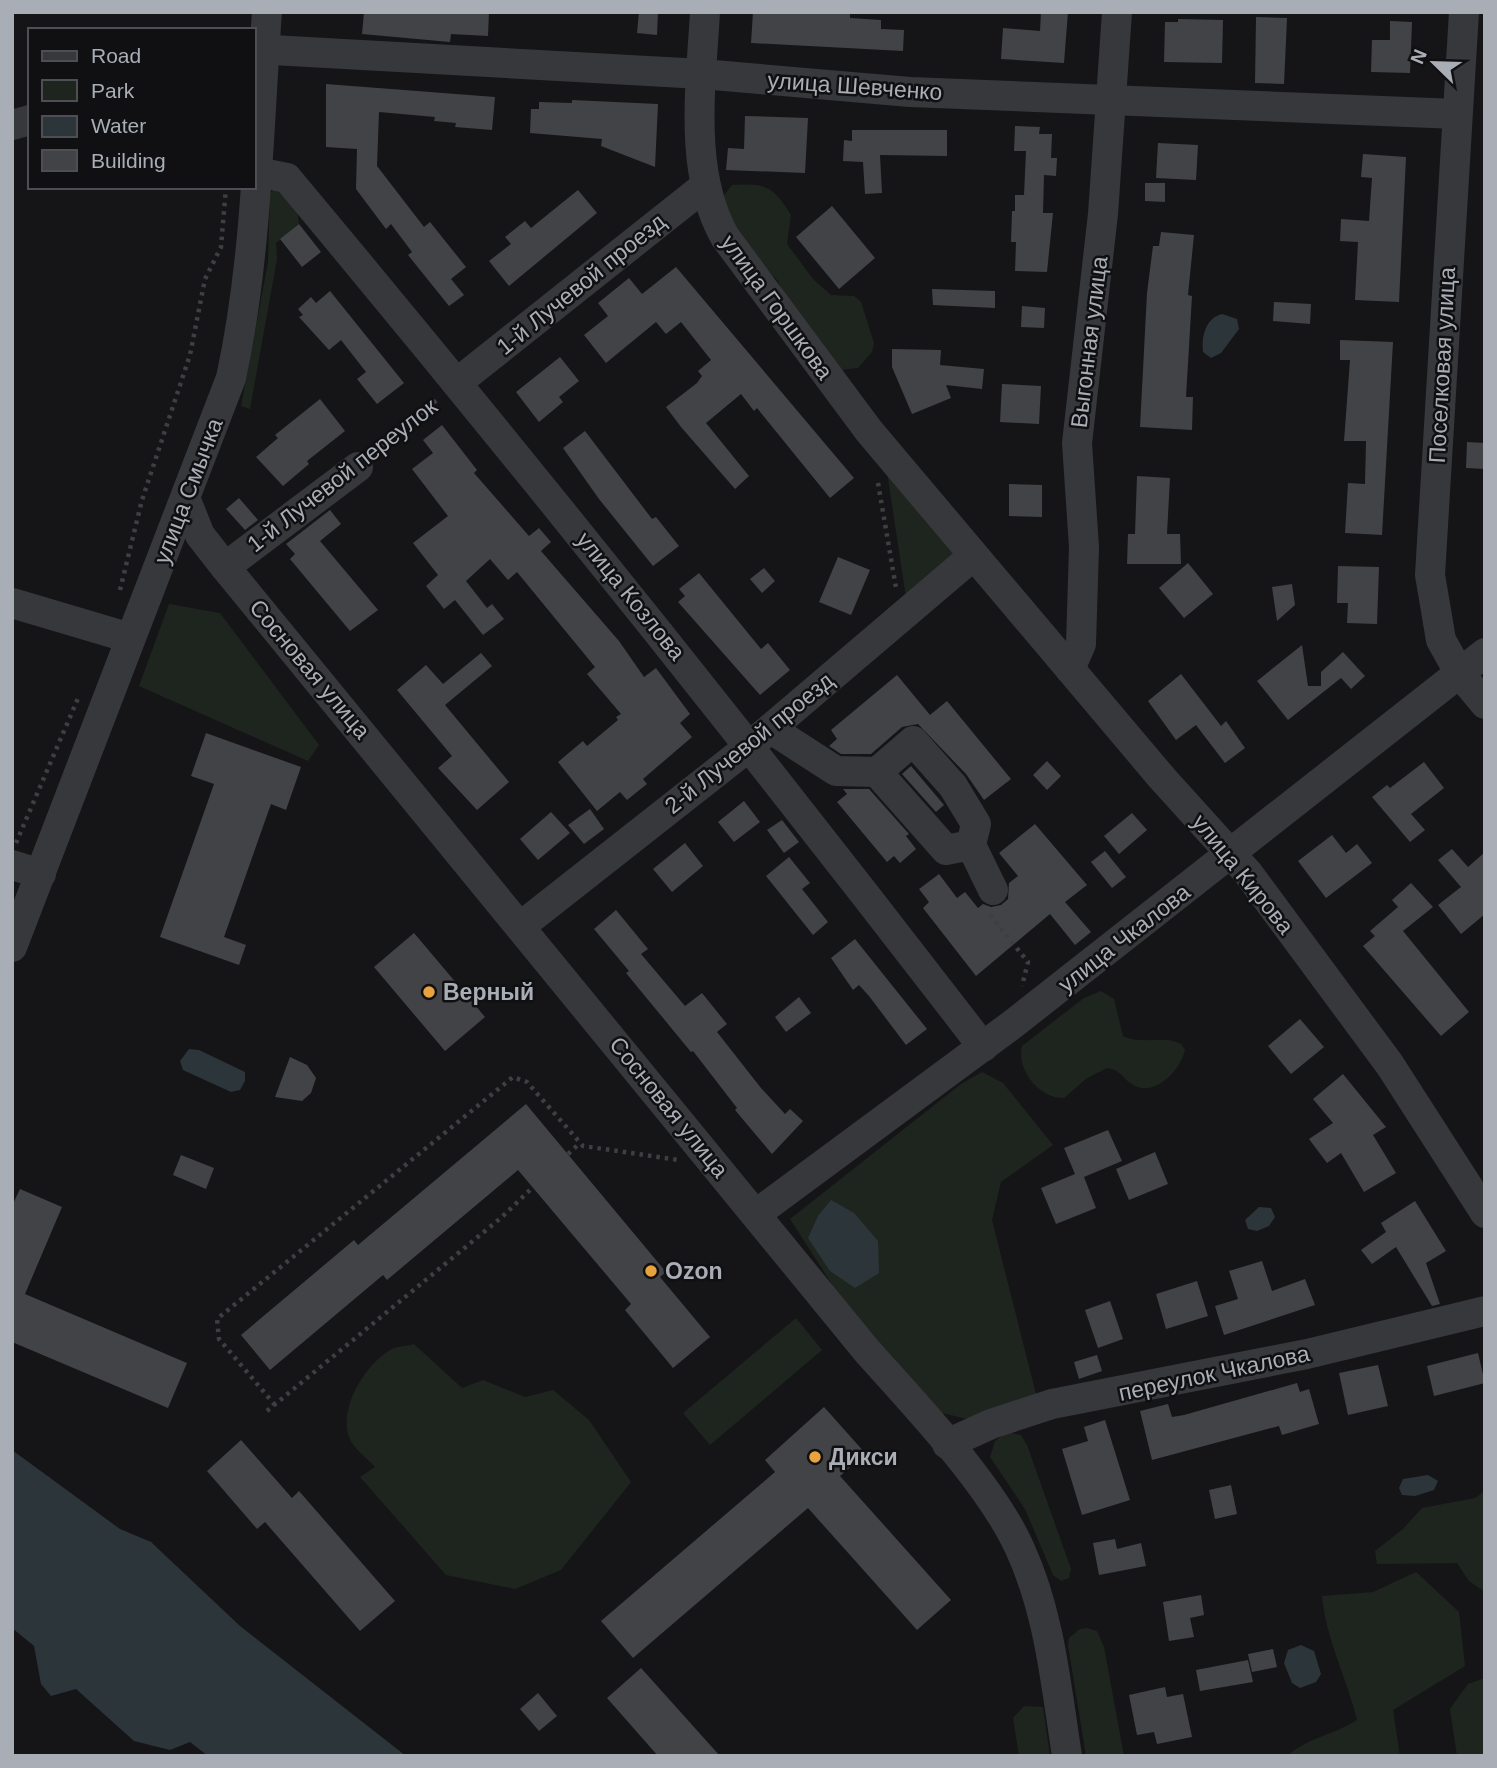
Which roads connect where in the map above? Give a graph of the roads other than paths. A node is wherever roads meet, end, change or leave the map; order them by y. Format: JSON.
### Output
{"nodes":[{"id":1,"x":267,"y":12,"type":"edge"},
{"id":2,"x":705,"y":12,"type":"edge"},
{"id":3,"x":1117,"y":12,"type":"edge"},
{"id":4,"x":1464,"y":12,"type":"edge"},
{"id":5,"x":259,"y":50,"type":"edge"},
{"id":6,"x":702,"y":74,"type":"junction"},
{"id":7,"x":1113,"y":101,"type":"junction"},
{"id":8,"x":1457,"y":114,"type":"junction"},
{"id":9,"x":257,"y":172,"type":"junction"},
{"id":10,"x":256,"y":182,"type":"edge"},
{"id":11,"x":705,"y":186,"type":"junction"},
{"id":12,"x":255,"y":189,"type":"edge"},
{"id":13,"x":458,"y":383,"type":"junction"},
{"id":14,"x":358,"y":467,"type":"road end"},
{"id":15,"x":186,"y":500,"type":"junction"},
{"id":16,"x":974,"y":555,"type":"junction"},
{"id":17,"x":225,"y":567,"type":"junction"},
{"id":18,"x":12,"y":603,"type":"edge"},
{"id":19,"x":130,"y":638,"type":"junction"},
{"id":20,"x":1485,"y":653,"type":"edge"},
{"id":21,"x":1070,"y":670,"type":"junction"},
{"id":22,"x":1460,"y":674,"type":"junction"},
{"id":23,"x":1485,"y":704,"type":"edge"},
{"id":24,"x":761,"y":737,"type":"junction"},
{"id":25,"x":877,"y":772,"type":"junction"},
{"id":26,"x":971,"y":845,"type":"junction"},
{"id":27,"x":1232,"y":854,"type":"junction"},
{"id":28,"x":12,"y":864,"type":"edge"},
{"id":29,"x":41,"y":874,"type":"junction"},
{"id":30,"x":993,"y":890,"type":"road end"},
{"id":31,"x":521,"y":926,"type":"junction"},
{"id":32,"x":12,"y":947,"type":"edge"},
{"id":33,"x":983,"y":1047,"type":"junction"},
{"id":34,"x":1485,"y":1213,"type":"edge"},
{"id":35,"x":757,"y":1214,"type":"junction"},
{"id":36,"x":1485,"y":1311,"type":"edge"},
{"id":37,"x":947,"y":1444,"type":"junction"},
{"id":38,"x":1067,"y":1756,"type":"edge"}],
"edges":[{"from":1,"to":5,"type":"street","name":"улица Смычка"},
{"from":2,"to":6,"type":"street","name":"улица Горшкова"},
{"from":3,"to":7,"type":"street","name":"Выгонная улица"},
{"from":4,"to":8,"type":"street","name":"Поселковая улица"},
{"from":5,"to":6,"type":"street","name":"улица Шевченко"},
{"from":5,"to":9,"type":"street","name":"улица Смычка"},
{"from":6,"to":7,"type":"street","name":"улица Шевченко"},
{"from":6,"to":11,"type":"street","name":"улица Горшкова"},
{"from":7,"to":8,"type":"street","name":"улица Шевченко"},
{"from":7,"to":21,"type":"street","name":"Выгонная улица"},
{"from":8,"to":22,"type":"street","name":"Поселковая улица"},
{"from":9,"to":10,"type":"street","name":"улица Смычка"},
{"from":9,"to":13,"type":"street","name":"улица Козлова"},
{"from":11,"to":13,"type":"street","name":"1-й Лучевой проезд"},
{"from":11,"to":16,"type":"street","name":"улица Горшкова"},
{"from":12,"to":15,"type":"street","name":"улица Смычка"},
{"from":13,"to":24,"type":"street","name":"улица Козлова"},
{"from":14,"to":17,"type":"street","name":"1-й Лучевой переулок"},
{"from":15,"to":17,"type":"street","name":"Сосновая улица"},
{"from":15,"to":19,"type":"street","name":"улица Смычка"},
{"from":16,"to":21,"type":"street","name":"улица Кирова"},
{"from":16,"to":24,"type":"street","name":"2-й Лучевой проезд"},
{"from":17,"to":31,"type":"street","name":"Сосновая улица"},
{"from":18,"to":19,"type":"street"},
{"from":19,"to":29,"type":"street","name":"улица Смычка"},
{"from":20,"to":22,"type":"street","name":"улица Чкалова"},
{"from":21,"to":27,"type":"street","name":"улица Кирова"},
{"from":22,"to":23,"type":"street","name":"Поселковая улица"},
{"from":22,"to":27,"type":"street","name":"улица Чкалова"},
{"from":24,"to":25,"type":"street"},
{"from":24,"to":31,"type":"street","name":"2-й Лучевой проезд"},
{"from":24,"to":33,"type":"street","name":"улица Козлова"},
{"from":25,"to":26,"type":"street"},
{"from":25,"to":26,"type":"street"},
{"from":26,"to":30,"type":"street"},
{"from":27,"to":33,"type":"street","name":"улица Чкалова"},
{"from":27,"to":34,"type":"street","name":"улица Кирова"},
{"from":28,"to":29,"type":"street"},
{"from":29,"to":32,"type":"street","name":"улица Смычка"},
{"from":31,"to":35,"type":"street","name":"Сосновая улица"},
{"from":33,"to":35,"type":"street","name":"улица Чкалова"},
{"from":35,"to":37,"type":"street","name":"Сосновая улица"},
{"from":36,"to":37,"type":"street","name":"переулок Чкалова"},
{"from":37,"to":38,"type":"street","name":"Сосновая улица"}]}
